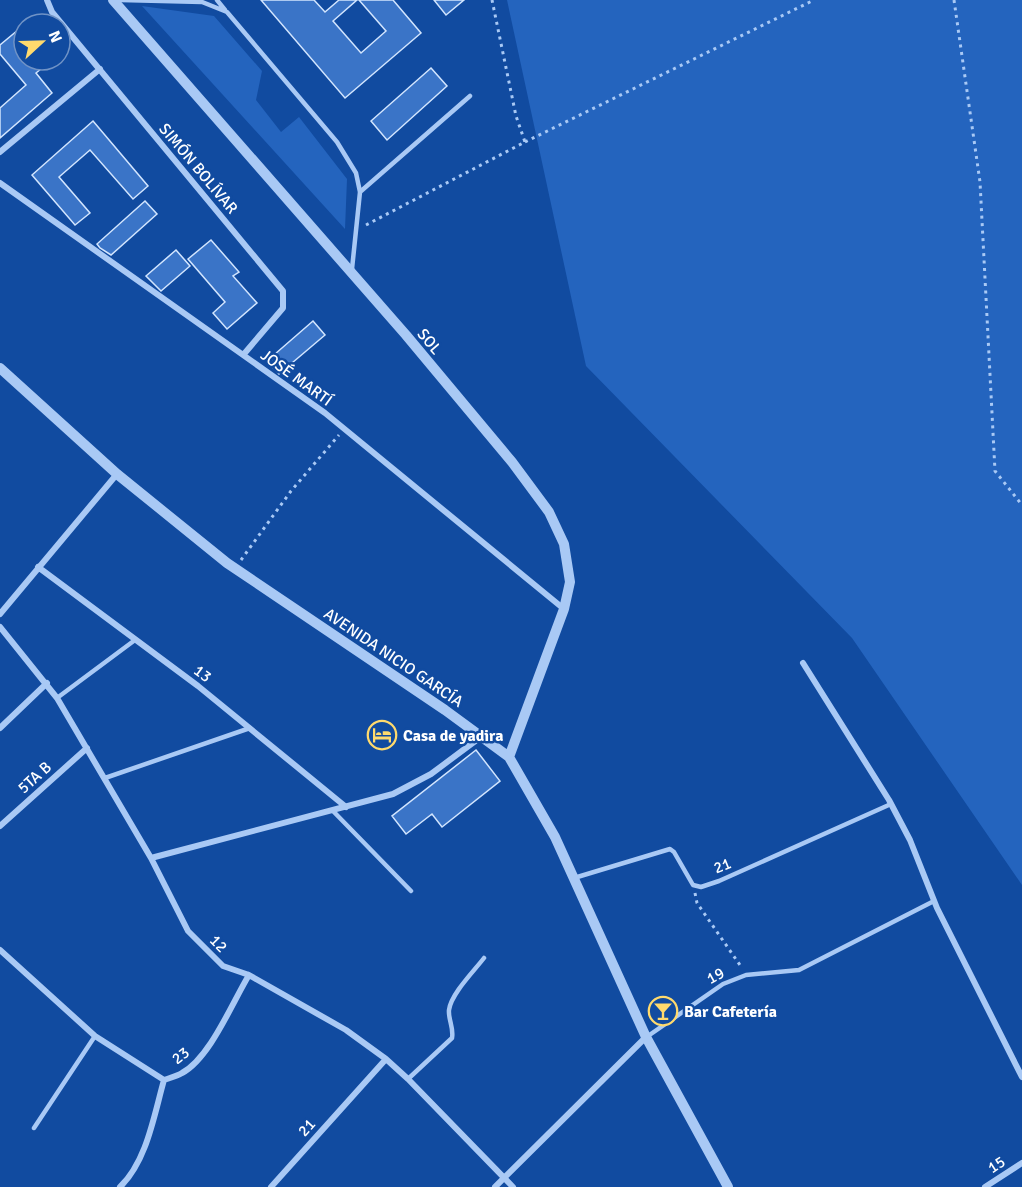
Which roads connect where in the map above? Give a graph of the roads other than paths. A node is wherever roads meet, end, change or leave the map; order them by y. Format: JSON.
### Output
{"nodes":[{"id":1,"x":47,"y":0,"type":"edge"},
{"id":2,"x":112,"y":0,"type":"edge"},
{"id":3,"x":121,"y":0,"type":"edge"},
{"id":4,"x":217,"y":0,"type":"edge"},
{"id":5,"x":227,"y":12,"type":"junction"},
{"id":6,"x":100,"y":69,"type":"junction"},
{"id":7,"x":470,"y":96,"type":"dead end"},
{"id":8,"x":0,"y":152,"type":"edge"},
{"id":9,"x":0,"y":183,"type":"edge"},
{"id":10,"x":360,"y":192,"type":"junction"},
{"id":11,"x":351,"y":274,"type":"junction"},
{"id":12,"x":244,"y":354,"type":"junction"},
{"id":13,"x":0,"y":368,"type":"edge"},
{"id":14,"x":117,"y":474,"type":"junction"},
{"id":15,"x":38,"y":567,"type":"junction"},
{"id":16,"x":564,"y":609,"type":"junction"},
{"id":17,"x":0,"y":614,"type":"edge"},
{"id":18,"x":0,"y":627,"type":"edge"},
{"id":19,"x":135,"y":640,"type":"junction"},
{"id":20,"x":803,"y":663,"type":"dead end"},
{"id":21,"x":47,"y":683,"type":"junction"},
{"id":22,"x":57,"y":698,"type":"junction"},
{"id":23,"x":0,"y":728,"type":"edge"},
{"id":24,"x":251,"y":728,"type":"junction"},
{"id":25,"x":482,"y":736,"type":"junction"},
{"id":26,"x":87,"y":748,"type":"junction"},
{"id":27,"x":509,"y":757,"type":"junction"},
{"id":28,"x":105,"y":778,"type":"junction"},
{"id":29,"x":891,"y":804,"type":"junction"},
{"id":30,"x":346,"y":807,"type":"junction"},
{"id":31,"x":333,"y":811,"type":"junction"},
{"id":32,"x":0,"y":826,"type":"edge"},
{"id":33,"x":150,"y":858,"type":"junction"},
{"id":34,"x":574,"y":879,"type":"junction"},
{"id":35,"x":411,"y":891,"type":"dead end"},
{"id":36,"x":934,"y":901,"type":"junction"},
{"id":37,"x":0,"y":950,"type":"edge"},
{"id":38,"x":484,"y":958,"type":"dead end"},
{"id":39,"x":249,"y":975,"type":"junction"},
{"id":40,"x":95,"y":1036,"type":"junction"},
{"id":41,"x":646,"y":1037,"type":"junction"},
{"id":42,"x":386,"y":1059,"type":"junction"},
{"id":43,"x":1022,"y":1077,"type":"edge"},
{"id":44,"x":408,"y":1079,"type":"junction"},
{"id":45,"x":164,"y":1080,"type":"junction"},
{"id":46,"x":34,"y":1128,"type":"dead end"},
{"id":47,"x":1022,"y":1163,"type":"edge"},
{"id":48,"x":504,"y":1177,"type":"junction"},
{"id":49,"x":120,"y":1187,"type":"edge"},
{"id":50,"x":271,"y":1187,"type":"edge"},
{"id":51,"x":495,"y":1187,"type":"edge"},
{"id":52,"x":513,"y":1187,"type":"edge"},
{"id":53,"x":728,"y":1187,"type":"edge"},
{"id":54,"x":985,"y":1187,"type":"edge"}],
"edges":[{"from":1,"to":6,"type":"street","name":"SIMÓN BOLÍVAR"},
{"from":2,"to":11,"type":"street","name":"SOL"},
{"from":3,"to":5,"type":"lane"},
{"from":4,"to":5,"type":"lane"},
{"from":5,"to":10,"type":"lane"},
{"from":6,"to":8,"type":"street"},
{"from":6,"to":12,"type":"street","name":"SIMÓN BOLÍVAR"},
{"from":7,"to":10,"type":"lane"},
{"from":9,"to":12,"type":"street","name":"JOSÉ MARTÍ"},
{"from":10,"to":11,"type":"lane"},
{"from":11,"to":16,"type":"street","name":"SOL"},
{"from":12,"to":16,"type":"street","name":"JOSÉ MARTÍ"},
{"from":13,"to":14,"type":"street","name":"AVENIDA NICIO GARCÍA"},
{"from":14,"to":15,"type":"street"},
{"from":14,"to":25,"type":"street","name":"AVENIDA NICIO GARCÍA"},
{"from":15,"to":17,"type":"street"},
{"from":15,"to":19,"type":"street","name":"13"},
{"from":16,"to":27,"type":"street","name":"SOL"},
{"from":18,"to":21,"type":"street","name":"12"},
{"from":19,"to":22,"type":"lane"},
{"from":19,"to":24,"type":"street","name":"13"},
{"from":20,"to":29,"type":"street"},
{"from":21,"to":22,"type":"street","name":"12"},
{"from":21,"to":23,"type":"street"},
{"from":22,"to":26,"type":"street","name":"12"},
{"from":24,"to":28,"type":"lane"},
{"from":24,"to":30,"type":"street","name":"13"},
{"from":25,"to":27,"type":"street","name":"AVENIDA NICIO GARCÍA"},
{"from":25,"to":30,"type":"street"},
{"from":26,"to":28,"type":"street","name":"12"},
{"from":26,"to":32,"type":"street","name":"5TA B"},
{"from":27,"to":34,"type":"street","name":"AVENIDA NICIO GARCÍA"},
{"from":28,"to":33,"type":"street","name":"12"},
{"from":29,"to":34,"type":"lane","name":"21"},
{"from":29,"to":36,"type":"street"},
{"from":30,"to":31,"type":"street"},
{"from":31,"to":33,"type":"street"},
{"from":31,"to":35,"type":"lane"},
{"from":33,"to":39,"type":"street","name":"12"},
{"from":34,"to":41,"type":"street","name":"AVENIDA NICIO GARCÍA"},
{"from":36,"to":41,"type":"lane","name":"19"},
{"from":36,"to":43,"type":"street"},
{"from":37,"to":40,"type":"street"},
{"from":38,"to":44,"type":"lane"},
{"from":39,"to":42,"type":"street","name":"12"},
{"from":39,"to":45,"type":"street","name":"23"},
{"from":40,"to":45,"type":"street"},
{"from":40,"to":46,"type":"lane"},
{"from":41,"to":48,"type":"street","name":"19"},
{"from":41,"to":53,"type":"street","name":"AVENIDA NICIO GARCÍA"},
{"from":42,"to":44,"type":"street","name":"12"},
{"from":42,"to":50,"type":"street","name":"21"},
{"from":44,"to":48,"type":"street","name":"12"},
{"from":45,"to":49,"type":"street","name":"23"},
{"from":47,"to":54,"type":"street","name":"15"},
{"from":48,"to":51,"type":"street","name":"19"},
{"from":48,"to":52,"type":"street","name":"12"}]}
